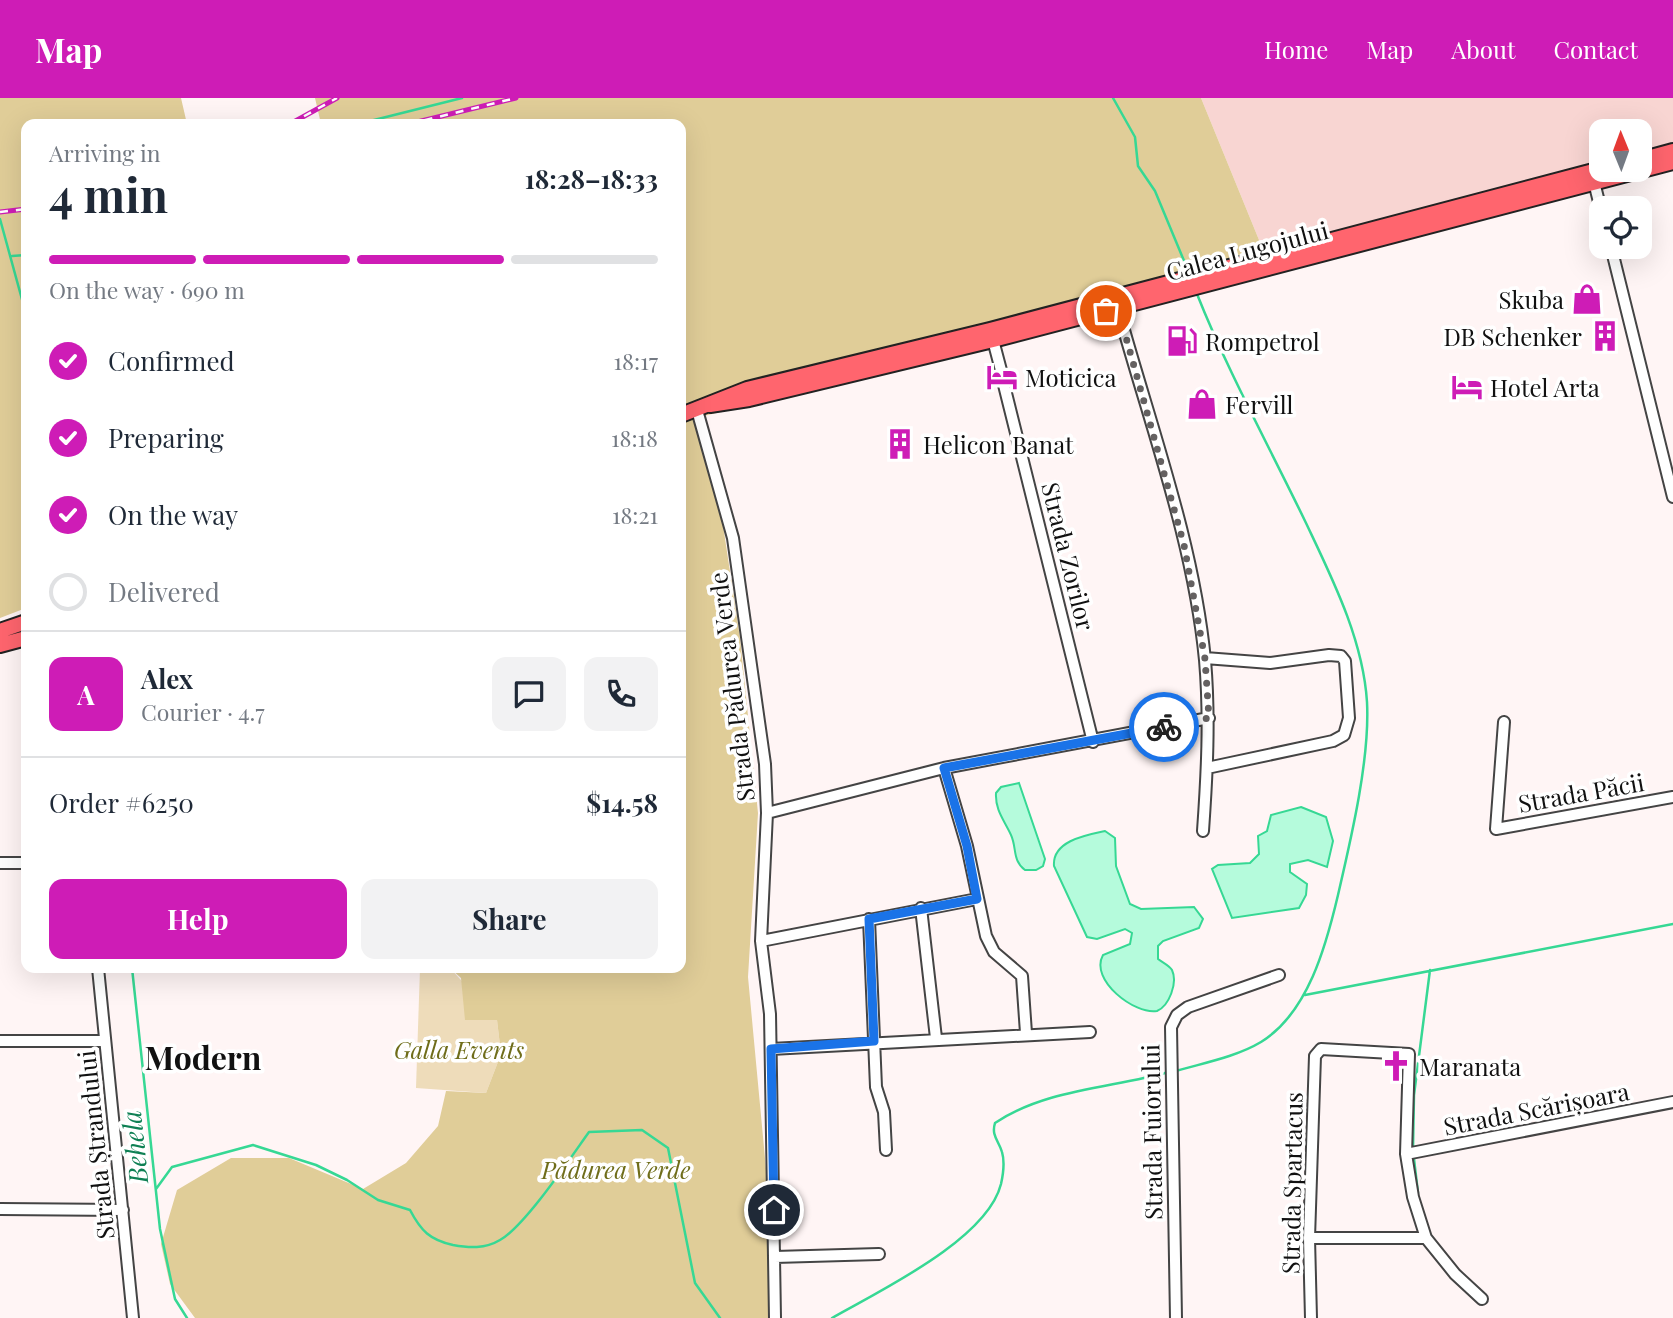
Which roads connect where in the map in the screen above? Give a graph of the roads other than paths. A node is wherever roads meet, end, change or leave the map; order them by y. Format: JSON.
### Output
{"nodes":[{"id":1,"x":1673,"y":151,"type":"edge"},
{"id":2,"x":1652,"y":157,"type":"edge"},
{"id":3,"x":1673,"y":162,"type":"edge"},
{"id":4,"x":1652,"y":166,"type":"edge"},
{"id":5,"x":1589,"y":178,"type":"edge"},
{"id":6,"x":1589,"y":178,"type":"edge"},
{"id":7,"x":1614,"y":259,"type":"edge"},
{"id":8,"x":1126,"y":306,"type":"junction"},
{"id":9,"x":1106,"y":311,"type":"junction"},
{"id":10,"x":1122,"y":323,"type":"junction"},
{"id":11,"x":993,"y":340,"type":"junction"},
{"id":12,"x":704,"y":407,"type":"junction"},
{"id":13,"x":686,"y":413,"type":"edge"},
{"id":14,"x":1673,"y":497,"type":"edge"},
{"id":15,"x":21,"y":624,"type":"edge"},
{"id":16,"x":0,"y":631,"type":"edge"},
{"id":17,"x":21,"y":639,"type":"edge"},
{"id":18,"x":0,"y":645,"type":"edge"},
{"id":19,"x":1205,"y":659,"type":"junction"},
{"id":20,"x":1209,"y":718,"type":"junction"},
{"id":21,"x":1504,"y":722,"type":"dead end"},
{"id":22,"x":1093,"y":742,"type":"junction"},
{"id":23,"x":944,"y":768,"type":"junction"},
{"id":24,"x":1207,"y":768,"type":"junction"},
{"id":25,"x":1673,"y":797,"type":"edge"},
{"id":26,"x":768,"y":813,"type":"junction"},
{"id":27,"x":1203,"y":831,"type":"dead end"},
{"id":28,"x":0,"y":863,"type":"edge"},
{"id":29,"x":21,"y":863,"type":"edge"},
{"id":30,"x":977,"y":899,"type":"junction"},
{"id":31,"x":921,"y":908,"type":"junction"},
{"id":32,"x":869,"y":919,"type":"junction"},
{"id":33,"x":761,"y":941,"type":"junction"},
{"id":34,"x":98,"y":973,"type":"edge"},
{"id":35,"x":1279,"y":975,"type":"dead end"},
{"id":36,"x":1090,"y":1032,"type":"dead end"},
{"id":37,"x":1026,"y":1033,"type":"junction"},
{"id":38,"x":936,"y":1038,"type":"junction"},
{"id":39,"x":0,"y":1041,"type":"edge"},
{"id":40,"x":105,"y":1041,"type":"junction"},
{"id":41,"x":874,"y":1041,"type":"junction"},
{"id":42,"x":771,"y":1049,"type":"junction"},
{"id":43,"x":1673,"y":1102,"type":"edge"},
{"id":44,"x":886,"y":1150,"type":"dead end"},
{"id":45,"x":1406,"y":1154,"type":"junction"},
{"id":46,"x":0,"y":1209,"type":"edge"},
{"id":47,"x":123,"y":1210,"type":"junction"},
{"id":48,"x":1310,"y":1238,"type":"junction"},
{"id":49,"x":1426,"y":1238,"type":"junction"},
{"id":50,"x":878,"y":1254,"type":"dead end"},
{"id":51,"x":775,"y":1257,"type":"junction"},
{"id":52,"x":1482,"y":1299,"type":"dead end"},
{"id":53,"x":133,"y":1318,"type":"edge"},
{"id":54,"x":775,"y":1318,"type":"edge"},
{"id":55,"x":1176,"y":1318,"type":"edge"},
{"id":56,"x":1311,"y":1318,"type":"edge"}],
"edges":[{"from":1,"to":2,"type":"main road"},
{"from":3,"to":4,"type":"main road","name":"Calea Lugojului"},
{"from":5,"to":8,"type":"main road","name":"Calea Lugojului"},
{"from":6,"to":12,"type":"main road","name":"Calea Lugojului"},
{"from":7,"to":14,"type":"street"},
{"from":8,"to":9,"type":"main road","name":"Calea Lugojului"},
{"from":8,"to":10,"type":"street"},
{"from":9,"to":10,"type":"street"},
{"from":9,"to":11,"type":"main road","name":"Calea Lugojului"},
{"from":10,"to":19,"type":"street"},
{"from":11,"to":12,"type":"main road","name":"Calea Lugojului"},
{"from":11,"to":22,"type":"street","name":"Strada Zorilor"},
{"from":12,"to":13,"type":"main road"},
{"from":12,"to":26,"type":"street","name":"Strada Pădurea Verde"},
{"from":15,"to":16,"type":"main road"},
{"from":17,"to":18,"type":"main road"},
{"from":19,"to":20,"type":"street"},
{"from":19,"to":24,"type":"street"},
{"from":20,"to":22,"type":"street"},
{"from":20,"to":24,"type":"street"},
{"from":21,"to":25,"type":"street","name":"Strada Păcii"},
{"from":22,"to":23,"type":"street"},
{"from":23,"to":26,"type":"street"},
{"from":23,"to":30,"type":"street"},
{"from":24,"to":27,"type":"street"},
{"from":26,"to":33,"type":"street","name":"Strada Pădurea Verde"},
{"from":28,"to":29,"type":"street"},
{"from":30,"to":31,"type":"street"},
{"from":30,"to":37,"type":"street"},
{"from":31,"to":32,"type":"street"},
{"from":31,"to":38,"type":"street"},
{"from":32,"to":33,"type":"street"},
{"from":32,"to":41,"type":"street"},
{"from":33,"to":42,"type":"street","name":"Strada Pădurea Verde"},
{"from":34,"to":40,"type":"street","name":"Strada Ștrandului"},
{"from":35,"to":55,"type":"street","name":"Strada Fuiorului"},
{"from":36,"to":37,"type":"street"},
{"from":37,"to":38,"type":"street"},
{"from":38,"to":41,"type":"street"},
{"from":39,"to":40,"type":"street"},
{"from":40,"to":47,"type":"street","name":"Strada Ștrandului"},
{"from":41,"to":42,"type":"street"},
{"from":41,"to":44,"type":"street"},
{"from":42,"to":51,"type":"street","name":"Strada Pădurea Verde"},
{"from":43,"to":45,"type":"street","name":"Strada Scărișoara"},
{"from":45,"to":48,"type":"street","name":"Strada Spartacus"},
{"from":45,"to":49,"type":"street"},
{"from":46,"to":47,"type":"street"},
{"from":47,"to":53,"type":"street","name":"Strada Ștrandului"},
{"from":48,"to":49,"type":"street"},
{"from":48,"to":56,"type":"street","name":"Strada Spartacus"},
{"from":49,"to":52,"type":"street"},
{"from":50,"to":51,"type":"street"},
{"from":51,"to":54,"type":"street","name":"Strada Pădurea Verde"}]}
